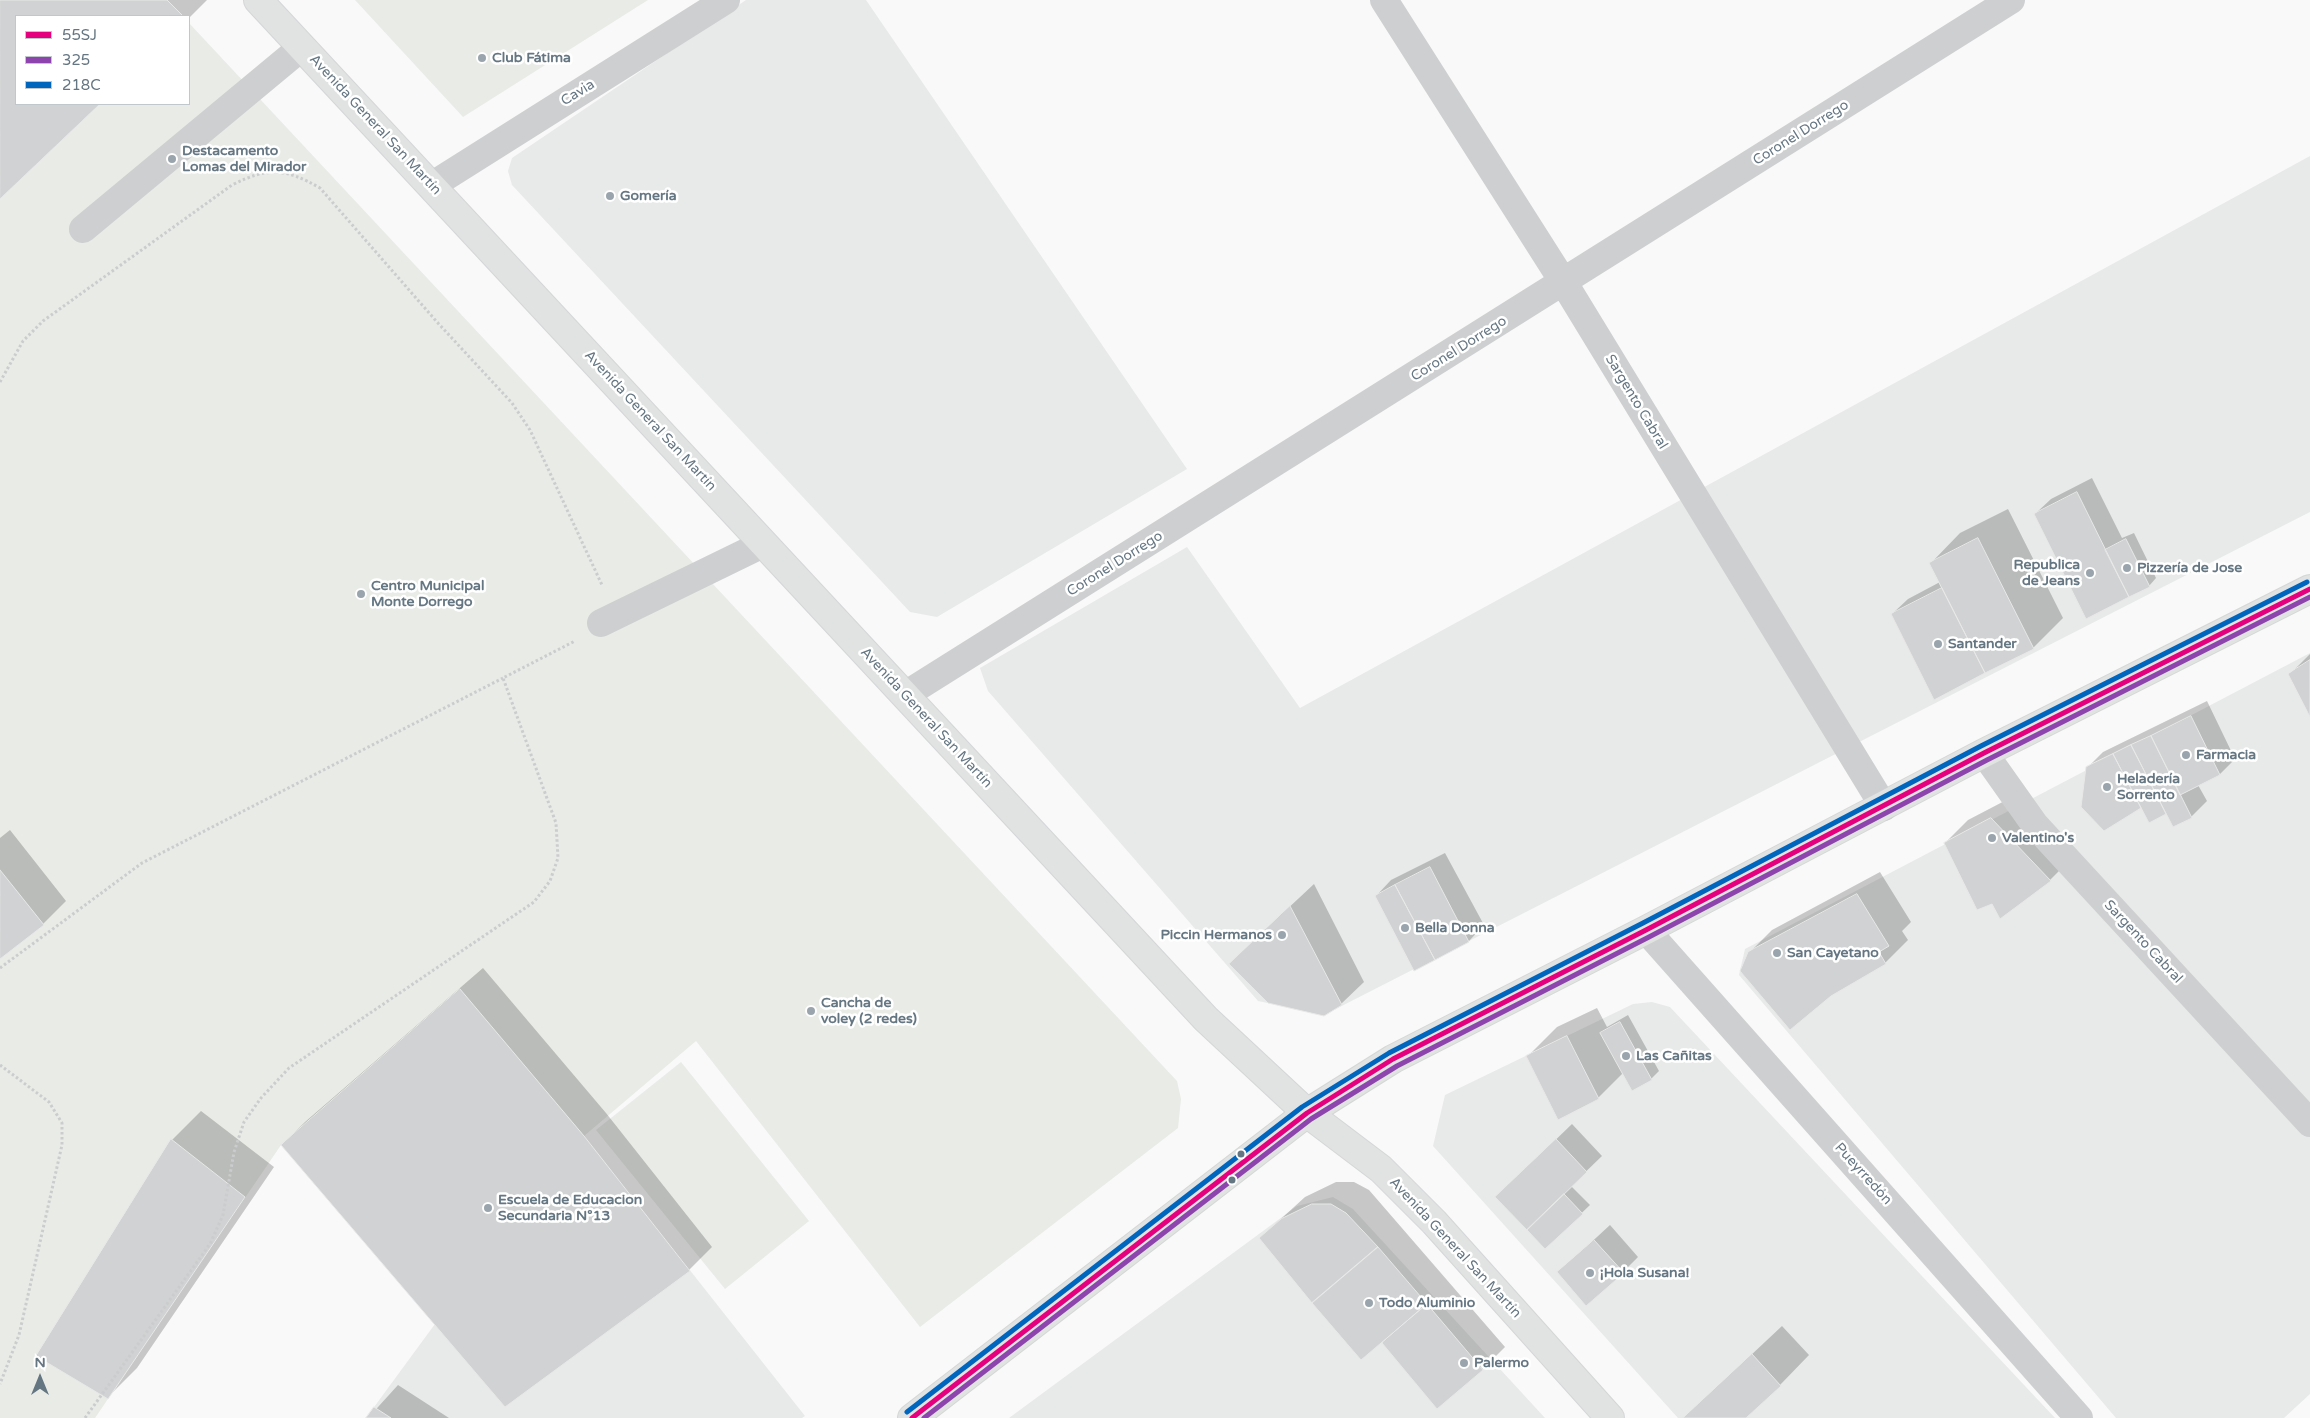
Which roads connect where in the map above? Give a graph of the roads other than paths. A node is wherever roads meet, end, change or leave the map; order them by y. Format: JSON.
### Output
{"nodes":[{"id":1,"x":258,"y":0,"type":"edge"},
{"id":2,"x":726,"y":0,"type":"edge"},
{"id":3,"x":1384,"y":0,"type":"edge"},
{"id":4,"x":2011,"y":0,"type":"edge"},
{"id":5,"x":302,"y":47,"type":"junction"},
{"id":6,"x":431,"y":186,"type":"junction"},
{"id":7,"x":83,"y":229,"type":"dead end"},
{"id":8,"x":1564,"y":283,"type":"junction"},
{"id":9,"x":763,"y":544,"type":"junction"},
{"id":10,"x":2310,"y":589,"type":"edge"},
{"id":11,"x":601,"y":623,"type":"road end"},
{"id":12,"x":905,"y":696,"type":"junction"},
{"id":13,"x":1984,"y":754,"type":"junction"},
{"id":14,"x":1884,"y":807,"type":"junction"},
{"id":15,"x":1646,"y":930,"type":"junction"},
{"id":16,"x":1307,"y":1113,"type":"junction"},
{"id":17,"x":2310,"y":1124,"type":"edge"},
{"id":18,"x":912,"y":1418,"type":"edge"},
{"id":19,"x":1610,"y":1418,"type":"edge"},
{"id":20,"x":2080,"y":1418,"type":"edge"}],
"edges":[{"from":1,"to":5,"type":"main road","name":"Avenida General San Martín"},
{"from":2,"to":6,"type":"street","name":"Cavia"},
{"from":3,"to":8,"type":"street","name":"Sargento Cabral"},
{"from":4,"to":8,"type":"street","name":"Coronel Dorrego"},
{"from":5,"to":6,"type":"main road","name":"Avenida General San Martín"},
{"from":5,"to":7,"type":"street"},
{"from":6,"to":9,"type":"main road","name":"Avenida General San Martín"},
{"from":8,"to":12,"type":"street","name":"Coronel Dorrego"},
{"from":8,"to":14,"type":"street","name":"Sargento Cabral"},
{"from":9,"to":11,"type":"street"},
{"from":9,"to":12,"type":"main road","name":"Avenida General San Martín"},
{"from":10,"to":13,"type":"main road"},
{"from":12,"to":16,"type":"main road","name":"Avenida General San Martín"},
{"from":13,"to":14,"type":"main road"},
{"from":13,"to":17,"type":"street","name":"Sargento Cabral"},
{"from":14,"to":15,"type":"main road"},
{"from":15,"to":16,"type":"main road"},
{"from":15,"to":20,"type":"street","name":"Pueyrredón"},
{"from":16,"to":18,"type":"main road"},
{"from":16,"to":19,"type":"main road","name":"Avenida General San Martín"}]}
